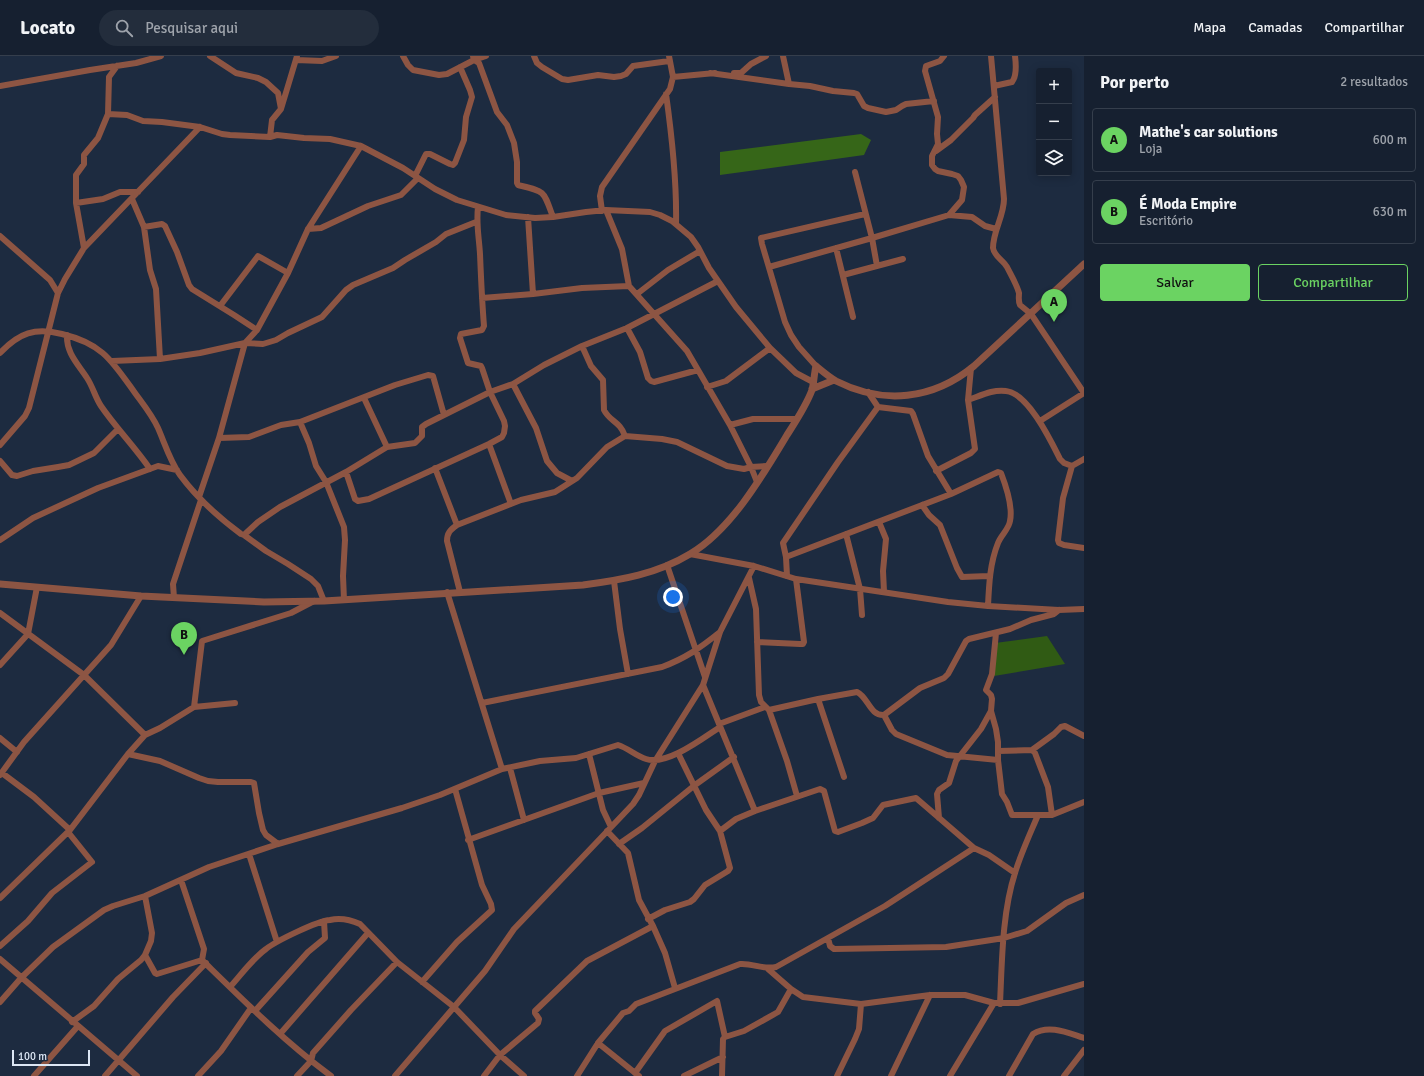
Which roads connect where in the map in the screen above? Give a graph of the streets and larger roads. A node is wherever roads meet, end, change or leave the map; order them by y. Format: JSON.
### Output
{"nodes":[{"id":1,"x":161,"y":56,"type":"edge"},
{"id":2,"x":210,"y":56,"type":"edge"},
{"id":3,"x":336,"y":56,"type":"edge"},
{"id":4,"x":403,"y":56,"type":"edge"},
{"id":5,"x":486,"y":56,"type":"edge"},
{"id":6,"x":534,"y":56,"type":"edge"},
{"id":7,"x":766,"y":56,"type":"edge"},
{"id":8,"x":783,"y":56,"type":"edge"},
{"id":9,"x":944,"y":56,"type":"edge"},
{"id":10,"x":991,"y":56,"type":"edge"},
{"id":11,"x":1016,"y":56,"type":"edge"},
{"id":12,"x":297,"y":58,"type":"edge"},
{"id":13,"x":474,"y":58,"type":"edge"},
{"id":14,"x":669,"y":58,"type":"edge"},
{"id":15,"x":117,"y":66,"type":"junction"},
{"id":16,"x":460,"y":67,"type":"junction"},
{"id":17,"x":710,"y":73,"type":"junction"},
{"id":18,"x":672,"y":77,"type":"junction"},
{"id":19,"x":789,"y":84,"type":"junction"},
{"id":20,"x":0,"y":86,"type":"edge"},
{"id":21,"x":994,"y":86,"type":"junction"},
{"id":22,"x":666,"y":94,"type":"junction"},
{"id":23,"x":995,"y":97,"type":"junction"},
{"id":24,"x":934,"y":101,"type":"junction"},
{"id":25,"x":281,"y":108,"type":"junction"},
{"id":26,"x":108,"y":114,"type":"junction"},
{"id":27,"x":200,"y":127,"type":"junction"},
{"id":28,"x":270,"y":137,"type":"junction"},
{"id":29,"x":362,"y":146,"type":"junction"},
{"id":30,"x":934,"y":152,"type":"junction"},
{"id":31,"x":855,"y":172,"type":"dead end"},
{"id":32,"x":417,"y":177,"type":"junction"},
{"id":33,"x":138,"y":192,"type":"junction"},
{"id":34,"x":132,"y":199,"type":"junction"},
{"id":35,"x":76,"y":203,"type":"junction"},
{"id":36,"x":478,"y":207,"type":"junction"},
{"id":37,"x":604,"y":210,"type":"junction"},
{"id":38,"x":865,"y":214,"type":"junction"},
{"id":39,"x":949,"y":215,"type":"junction"},
{"id":40,"x":528,"y":217,"type":"junction"},
{"id":41,"x":553,"y":217,"type":"junction"},
{"id":42,"x":476,"y":222,"type":"junction"},
{"id":43,"x":676,"y":224,"type":"junction"},
{"id":44,"x":144,"y":227,"type":"junction"},
{"id":45,"x":308,"y":228,"type":"junction"},
{"id":46,"x":996,"y":229,"type":"junction"},
{"id":47,"x":1,"y":238,"type":"edge"},
{"id":48,"x":872,"y":238,"type":"junction"},
{"id":49,"x":84,"y":248,"type":"junction"},
{"id":50,"x":836,"y":248,"type":"junction"},
{"id":51,"x":700,"y":251,"type":"junction"},
{"id":52,"x":903,"y":259,"type":"dead end"},
{"id":53,"x":1084,"y":264,"type":"edge"},
{"id":54,"x":877,"y":266,"type":"junction"},
{"id":55,"x":770,"y":267,"type":"junction"},
{"id":56,"x":288,"y":273,"type":"junction"},
{"id":57,"x":842,"y":275,"type":"junction"},
{"id":58,"x":65,"y":279,"type":"junction"},
{"id":59,"x":50,"y":280,"type":"junction"},
{"id":60,"x":718,"y":281,"type":"junction"},
{"id":61,"x":629,"y":286,"type":"junction"},
{"id":62,"x":58,"y":293,"type":"junction"},
{"id":63,"x":533,"y":294,"type":"junction"},
{"id":64,"x":637,"y":294,"type":"junction"},
{"id":65,"x":482,"y":298,"type":"junction"},
{"id":66,"x":220,"y":306,"type":"junction"},
{"id":67,"x":654,"y":314,"type":"junction"},
{"id":68,"x":1031,"y":314,"type":"junction"},
{"id":69,"x":853,"y":317,"type":"dead end"},
{"id":70,"x":627,"y":328,"type":"junction"},
{"id":71,"x":256,"y":330,"type":"junction"},
{"id":72,"x":47,"y":331,"type":"junction"},
{"id":73,"x":67,"y":335,"type":"junction"},
{"id":74,"x":245,"y":343,"type":"junction"},
{"id":75,"x":582,"y":346,"type":"junction"},
{"id":76,"x":770,"y":348,"type":"junction"},
{"id":77,"x":0,"y":353,"type":"edge"},
{"id":78,"x":160,"y":359,"type":"junction"},
{"id":79,"x":112,"y":361,"type":"junction"},
{"id":80,"x":816,"y":366,"type":"junction"},
{"id":81,"x":971,"y":368,"type":"junction"},
{"id":82,"x":698,"y":370,"type":"junction"},
{"id":83,"x":834,"y":380,"type":"junction"},
{"id":84,"x":513,"y":384,"type":"junction"},
{"id":85,"x":813,"y":385,"type":"junction"},
{"id":86,"x":707,"y":387,"type":"junction"},
{"id":87,"x":490,"y":392,"type":"junction"},
{"id":88,"x":868,"y":392,"type":"junction"},
{"id":89,"x":1084,"y":393,"type":"edge"},
{"id":90,"x":364,"y":398,"type":"junction"},
{"id":91,"x":968,"y":400,"type":"junction"},
{"id":92,"x":878,"y":407,"type":"junction"},
{"id":93,"x":444,"y":415,"type":"junction"},
{"id":94,"x":796,"y":419,"type":"junction"},
{"id":95,"x":300,"y":422,"type":"junction"},
{"id":96,"x":1040,"y":422,"type":"junction"},
{"id":97,"x":730,"y":425,"type":"junction"},
{"id":98,"x":118,"y":429,"type":"junction"},
{"id":99,"x":624,"y":436,"type":"junction"},
{"id":100,"x":219,"y":438,"type":"junction"},
{"id":101,"x":489,"y":444,"type":"junction"},
{"id":102,"x":0,"y":445,"type":"edge"},
{"id":103,"x":387,"y":447,"type":"junction"},
{"id":104,"x":1084,"y":459,"type":"edge"},
{"id":105,"x":0,"y":461,"type":"edge"},
{"id":106,"x":767,"y":466,"type":"junction"},
{"id":107,"x":1072,"y":466,"type":"junction"},
{"id":108,"x":751,"y":467,"type":"junction"},
{"id":109,"x":435,"y":468,"type":"junction"},
{"id":110,"x":150,"y":469,"type":"junction"},
{"id":111,"x":177,"y":470,"type":"junction"},
{"id":112,"x":936,"y":471,"type":"junction"},
{"id":113,"x":346,"y":472,"type":"junction"},
{"id":114,"x":572,"y":481,"type":"junction"},
{"id":115,"x":326,"y":482,"type":"junction"},
{"id":116,"x":757,"y":482,"type":"junction"},
{"id":117,"x":951,"y":494,"type":"junction"},
{"id":118,"x":200,"y":499,"type":"junction"},
{"id":119,"x":511,"y":504,"type":"junction"},
{"id":120,"x":922,"y":505,"type":"junction"},
{"id":121,"x":879,"y":522,"type":"junction"},
{"id":122,"x":457,"y":525,"type":"junction"},
{"id":123,"x":244,"y":534,"type":"junction"},
{"id":124,"x":846,"y":534,"type":"junction"},
{"id":125,"x":0,"y":540,"type":"edge"},
{"id":126,"x":1084,"y":548,"type":"edge"},
{"id":127,"x":690,"y":554,"type":"junction"},
{"id":128,"x":786,"y":556,"type":"junction"},
{"id":129,"x":667,"y":565,"type":"junction"},
{"id":130,"x":754,"y":566,"type":"junction"},
{"id":131,"x":787,"y":576,"type":"junction"},
{"id":132,"x":989,"y":576,"type":"junction"},
{"id":133,"x":749,"y":578,"type":"junction"},
{"id":134,"x":796,"y":578,"type":"junction"},
{"id":135,"x":614,"y":581,"type":"junction"},
{"id":136,"x":0,"y":584,"type":"edge"},
{"id":137,"x":37,"y":587,"type":"junction"},
{"id":138,"x":860,"y":589,"type":"junction"},
{"id":139,"x":447,"y":592,"type":"junction"},
{"id":140,"x":460,"y":592,"type":"junction"},
{"id":141,"x":884,"y":592,"type":"junction"},
{"id":142,"x":141,"y":596,"type":"junction"},
{"id":143,"x":174,"y":598,"type":"junction"},
{"id":144,"x":344,"y":600,"type":"junction"},
{"id":145,"x":314,"y":601,"type":"junction"},
{"id":146,"x":324,"y":601,"type":"junction"},
{"id":147,"x":988,"y":606,"type":"junction"},
{"id":148,"x":1036,"y":608,"type":"junction"},
{"id":149,"x":1084,"y":609,"type":"edge"},
{"id":150,"x":1059,"y":610,"type":"junction"},
{"id":151,"x":0,"y":613,"type":"edge"},
{"id":152,"x":862,"y":615,"type":"dead end"},
{"id":153,"x":1037,"y":618,"type":"junction"},
{"id":154,"x":720,"y":632,"type":"junction"},
{"id":155,"x":996,"y":633,"type":"junction"},
{"id":156,"x":28,"y":634,"type":"junction"},
{"id":157,"x":757,"y":642,"type":"junction"},
{"id":158,"x":696,"y":651,"type":"junction"},
{"id":159,"x":0,"y":665,"type":"edge"},
{"id":160,"x":628,"y":674,"type":"junction"},
{"id":161,"x":84,"y":675,"type":"junction"},
{"id":162,"x":705,"y":677,"type":"junction"},
{"id":163,"x":703,"y":685,"type":"junction"},
{"id":164,"x":818,"y":699,"type":"junction"},
{"id":165,"x":482,"y":703,"type":"junction"},
{"id":166,"x":235,"y":704,"type":"dead end"},
{"id":167,"x":194,"y":707,"type":"junction"},
{"id":168,"x":767,"y":709,"type":"junction"},
{"id":169,"x":991,"y":711,"type":"junction"},
{"id":170,"x":884,"y":715,"type":"junction"},
{"id":171,"x":720,"y":725,"type":"junction"},
{"id":172,"x":145,"y":735,"type":"junction"},
{"id":173,"x":1084,"y":736,"type":"edge"},
{"id":174,"x":0,"y":738,"type":"edge"},
{"id":175,"x":1032,"y":750,"type":"junction"},
{"id":176,"x":998,"y":751,"type":"junction"},
{"id":177,"x":17,"y":752,"type":"junction"},
{"id":178,"x":678,"y":753,"type":"junction"},
{"id":179,"x":128,"y":754,"type":"junction"},
{"id":180,"x":589,"y":754,"type":"junction"},
{"id":181,"x":960,"y":757,"type":"junction"},
{"id":182,"x":734,"y":758,"type":"junction"},
{"id":183,"x":998,"y":760,"type":"junction"},
{"id":184,"x":656,"y":761,"type":"junction"},
{"id":185,"x":510,"y":768,"type":"junction"},
{"id":186,"x":502,"y":769,"type":"junction"},
{"id":187,"x":1,"y":774,"type":"edge"},
{"id":188,"x":844,"y":777,"type":"dead end"},
{"id":189,"x":644,"y":783,"type":"junction"},
{"id":190,"x":695,"y":785,"type":"junction"},
{"id":191,"x":455,"y":789,"type":"junction"},
{"id":192,"x":599,"y":793,"type":"junction"},
{"id":193,"x":797,"y":796,"type":"junction"},
{"id":194,"x":1084,"y":802,"type":"edge"},
{"id":195,"x":755,"y":810,"type":"junction"},
{"id":196,"x":1038,"y":815,"type":"junction"},
{"id":197,"x":1052,"y":815,"type":"junction"},
{"id":198,"x":939,"y":818,"type":"junction"},
{"id":199,"x":524,"y":820,"type":"junction"},
{"id":200,"x":609,"y":829,"type":"junction"},
{"id":201,"x":69,"y":831,"type":"junction"},
{"id":202,"x":720,"y":831,"type":"junction"},
{"id":203,"x":468,"y":840,"type":"junction"},
{"id":204,"x":278,"y":844,"type":"junction"},
{"id":205,"x":619,"y":844,"type":"junction"},
{"id":206,"x":974,"y":848,"type":"junction"},
{"id":207,"x":249,"y":854,"type":"junction"},
{"id":208,"x":1015,"y":873,"type":"junction"},
{"id":209,"x":180,"y":880,"type":"junction"},
{"id":210,"x":1084,"y":895,"type":"edge"},
{"id":211,"x":145,"y":896,"type":"junction"},
{"id":212,"x":0,"y":898,"type":"edge"},
{"id":213,"x":648,"y":919,"type":"junction"},
{"id":214,"x":324,"y":921,"type":"junction"},
{"id":215,"x":653,"y":926,"type":"junction"},
{"id":216,"x":368,"y":933,"type":"junction"},
{"id":217,"x":828,"y":938,"type":"junction"},
{"id":218,"x":1004,"y":938,"type":"junction"},
{"id":219,"x":277,"y":942,"type":"junction"},
{"id":220,"x":0,"y":946,"type":"edge"},
{"id":221,"x":145,"y":955,"type":"junction"},
{"id":222,"x":0,"y":959,"type":"edge"},
{"id":223,"x":204,"y":962,"type":"junction"},
{"id":224,"x":397,"y":962,"type":"junction"},
{"id":225,"x":768,"y":969,"type":"junction"},
{"id":226,"x":22,"y":978,"type":"junction"},
{"id":227,"x":422,"y":982,"type":"junction"},
{"id":228,"x":1084,"y":984,"type":"edge"},
{"id":229,"x":230,"y":987,"type":"junction"},
{"id":230,"x":676,"y":988,"type":"junction"},
{"id":231,"x":791,"y":989,"type":"junction"},
{"id":232,"x":930,"y":995,"type":"junction"},
{"id":233,"x":0,"y":1002,"type":"edge"},
{"id":234,"x":861,"y":1004,"type":"junction"},
{"id":235,"x":997,"y":1004,"type":"junction"},
{"id":236,"x":454,"y":1007,"type":"junction"},
{"id":237,"x":253,"y":1010,"type":"junction"},
{"id":238,"x":75,"y":1024,"type":"junction"},
{"id":239,"x":280,"y":1034,"type":"junction"},
{"id":240,"x":725,"y":1037,"type":"junction"},
{"id":241,"x":1084,"y":1038,"type":"edge"},
{"id":242,"x":598,"y":1043,"type":"junction"},
{"id":243,"x":1084,"y":1050,"type":"edge"},
{"id":244,"x":500,"y":1055,"type":"junction"},
{"id":245,"x":723,"y":1057,"type":"junction"},
{"id":246,"x":119,"y":1060,"type":"junction"},
{"id":247,"x":311,"y":1061,"type":"junction"},
{"id":248,"x":637,"y":1075,"type":"edge"},
{"id":249,"x":34,"y":1076,"type":"edge"},
{"id":250,"x":105,"y":1076,"type":"edge"},
{"id":251,"x":137,"y":1076,"type":"edge"},
{"id":252,"x":198,"y":1076,"type":"edge"},
{"id":253,"x":297,"y":1076,"type":"edge"},
{"id":254,"x":330,"y":1076,"type":"edge"},
{"id":255,"x":395,"y":1076,"type":"edge"},
{"id":256,"x":484,"y":1076,"type":"edge"},
{"id":257,"x":524,"y":1076,"type":"edge"},
{"id":258,"x":577,"y":1076,"type":"edge"},
{"id":259,"x":684,"y":1076,"type":"edge"},
{"id":260,"x":722,"y":1076,"type":"edge"},
{"id":261,"x":837,"y":1076,"type":"edge"},
{"id":262,"x":891,"y":1076,"type":"edge"},
{"id":263,"x":950,"y":1076,"type":"edge"},
{"id":264,"x":1009,"y":1076,"type":"edge"},
{"id":265,"x":1064,"y":1076,"type":"edge"}],
"edges":[{"from":1,"to":15,"type":"street"},
{"from":2,"to":25,"type":"street"},
{"from":3,"to":12,"type":"street"},
{"from":4,"to":16,"type":"street"},
{"from":5,"to":13,"type":"street"},
{"from":6,"to":14,"type":"street"},
{"from":7,"to":17,"type":"street"},
{"from":8,"to":19,"type":"street"},
{"from":9,"to":24,"type":"street"},
{"from":10,"to":21,"type":"street"},
{"from":11,"to":21,"type":"street"},
{"from":12,"to":25,"type":"street"},
{"from":13,"to":16,"type":"street"},
{"from":13,"to":41,"type":"street"},
{"from":14,"to":18,"type":"street"},
{"from":15,"to":20,"type":"street"},
{"from":15,"to":26,"type":"street"},
{"from":16,"to":32,"type":"street"},
{"from":17,"to":18,"type":"street"},
{"from":17,"to":19,"type":"street"},
{"from":18,"to":22,"type":"street"},
{"from":19,"to":24,"type":"street"},
{"from":21,"to":23,"type":"street"},
{"from":22,"to":37,"type":"street"},
{"from":22,"to":43,"type":"street"},
{"from":23,"to":30,"type":"street"},
{"from":23,"to":46,"type":"street"},
{"from":24,"to":30,"type":"street"},
{"from":25,"to":28,"type":"street"},
{"from":26,"to":27,"type":"street"},
{"from":26,"to":35,"type":"street"},
{"from":27,"to":28,"type":"street"},
{"from":27,"to":33,"type":"street"},
{"from":28,"to":29,"type":"street"},
{"from":29,"to":32,"type":"street"},
{"from":29,"to":45,"type":"street"},
{"from":30,"to":39,"type":"street"},
{"from":31,"to":38,"type":"street"},
{"from":32,"to":36,"type":"street"},
{"from":32,"to":45,"type":"street"},
{"from":33,"to":34,"type":"street"},
{"from":33,"to":35,"type":"street"},
{"from":34,"to":44,"type":"street"},
{"from":34,"to":49,"type":"street"},
{"from":35,"to":49,"type":"street"},
{"from":36,"to":40,"type":"street"},
{"from":36,"to":42,"type":"street"},
{"from":37,"to":41,"type":"street"},
{"from":37,"to":43,"type":"street"},
{"from":37,"to":61,"type":"street"},
{"from":38,"to":48,"type":"street"},
{"from":38,"to":55,"type":"street"},
{"from":39,"to":46,"type":"street"},
{"from":39,"to":48,"type":"street"},
{"from":40,"to":41,"type":"street"},
{"from":40,"to":63,"type":"street"},
{"from":42,"to":65,"type":"street"},
{"from":42,"to":74,"type":"street"},
{"from":43,"to":51,"type":"street"},
{"from":44,"to":66,"type":"street"},
{"from":44,"to":78,"type":"street"},
{"from":45,"to":56,"type":"street"},
{"from":46,"to":68,"type":"street"},
{"from":47,"to":59,"type":"street"},
{"from":48,"to":50,"type":"street"},
{"from":48,"to":54,"type":"street"},
{"from":49,"to":58,"type":"street"},
{"from":50,"to":55,"type":"street"},
{"from":50,"to":57,"type":"street"},
{"from":51,"to":60,"type":"street"},
{"from":51,"to":64,"type":"street"},
{"from":52,"to":54,"type":"street"},
{"from":53,"to":68,"type":"street"},
{"from":54,"to":57,"type":"street"},
{"from":55,"to":80,"type":"street"},
{"from":56,"to":66,"type":"street"},
{"from":56,"to":71,"type":"street"},
{"from":57,"to":69,"type":"street"},
{"from":58,"to":59,"type":"street"},
{"from":58,"to":62,"type":"street"},
{"from":59,"to":62,"type":"street"},
{"from":60,"to":67,"type":"street"},
{"from":60,"to":76,"type":"street"},
{"from":61,"to":63,"type":"street"},
{"from":61,"to":64,"type":"street"},
{"from":62,"to":72,"type":"street"},
{"from":63,"to":65,"type":"street"},
{"from":64,"to":67,"type":"street"},
{"from":65,"to":87,"type":"street"},
{"from":66,"to":71,"type":"street"},
{"from":67,"to":70,"type":"street"},
{"from":67,"to":82,"type":"street"},
{"from":68,"to":81,"type":"street"},
{"from":68,"to":89,"type":"street"},
{"from":70,"to":75,"type":"street"},
{"from":70,"to":82,"type":"street"},
{"from":71,"to":74,"type":"street"},
{"from":72,"to":73,"type":"street"},
{"from":72,"to":77,"type":"street"},
{"from":72,"to":102,"type":"street"},
{"from":73,"to":79,"type":"street"},
{"from":73,"to":98,"type":"street"},
{"from":74,"to":78,"type":"street"},
{"from":74,"to":100,"type":"street"},
{"from":75,"to":84,"type":"street"},
{"from":75,"to":99,"type":"street"},
{"from":76,"to":85,"type":"street"},
{"from":76,"to":86,"type":"street"},
{"from":78,"to":79,"type":"street"},
{"from":79,"to":111,"type":"street"},
{"from":80,"to":83,"type":"street"},
{"from":80,"to":85,"type":"street"},
{"from":81,"to":88,"type":"street"},
{"from":81,"to":91,"type":"street"},
{"from":82,"to":86,"type":"street"},
{"from":83,"to":85,"type":"street"},
{"from":83,"to":88,"type":"street"},
{"from":84,"to":87,"type":"street"},
{"from":84,"to":114,"type":"street"},
{"from":85,"to":94,"type":"street"},
{"from":86,"to":97,"type":"street"},
{"from":87,"to":93,"type":"street"},
{"from":87,"to":101,"type":"street"},
{"from":88,"to":92,"type":"street"},
{"from":89,"to":96,"type":"street"},
{"from":90,"to":93,"type":"street"},
{"from":90,"to":95,"type":"street"},
{"from":90,"to":103,"type":"street"},
{"from":91,"to":96,"type":"street"},
{"from":91,"to":112,"type":"street"},
{"from":92,"to":112,"type":"street"},
{"from":92,"to":128,"type":"street"},
{"from":93,"to":103,"type":"street"},
{"from":94,"to":97,"type":"street"},
{"from":94,"to":106,"type":"street"},
{"from":95,"to":100,"type":"street"},
{"from":95,"to":115,"type":"street"},
{"from":96,"to":107,"type":"street"},
{"from":97,"to":108,"type":"street"},
{"from":98,"to":105,"type":"street"},
{"from":98,"to":110,"type":"street"},
{"from":99,"to":108,"type":"street"},
{"from":99,"to":114,"type":"street"},
{"from":100,"to":118,"type":"street"},
{"from":101,"to":109,"type":"street"},
{"from":101,"to":119,"type":"street"},
{"from":103,"to":113,"type":"street"},
{"from":104,"to":107,"type":"street"},
{"from":106,"to":108,"type":"street"},
{"from":106,"to":116,"type":"street"},
{"from":107,"to":126,"type":"street"},
{"from":108,"to":116,"type":"street"},
{"from":109,"to":113,"type":"street"},
{"from":109,"to":122,"type":"street"},
{"from":110,"to":111,"type":"street"},
{"from":110,"to":125,"type":"street"},
{"from":111,"to":118,"type":"street"},
{"from":112,"to":117,"type":"street"},
{"from":113,"to":115,"type":"street"},
{"from":114,"to":119,"type":"street"},
{"from":115,"to":123,"type":"street"},
{"from":115,"to":144,"type":"street"},
{"from":116,"to":127,"type":"street"},
{"from":117,"to":120,"type":"street"},
{"from":117,"to":132,"type":"street"},
{"from":118,"to":123,"type":"street"},
{"from":118,"to":143,"type":"street"},
{"from":119,"to":122,"type":"street"},
{"from":120,"to":121,"type":"street"},
{"from":120,"to":132,"type":"street"},
{"from":121,"to":124,"type":"street"},
{"from":121,"to":141,"type":"street"},
{"from":122,"to":140,"type":"street"},
{"from":123,"to":146,"type":"street"},
{"from":124,"to":128,"type":"street"},
{"from":124,"to":138,"type":"street"},
{"from":127,"to":129,"type":"street"},
{"from":127,"to":130,"type":"street"},
{"from":128,"to":131,"type":"street"},
{"from":129,"to":135,"type":"street"},
{"from":129,"to":158,"type":"street"},
{"from":130,"to":131,"type":"street"},
{"from":130,"to":133,"type":"street"},
{"from":131,"to":134,"type":"street"},
{"from":132,"to":147,"type":"street"},
{"from":133,"to":154,"type":"street"},
{"from":133,"to":157,"type":"street"},
{"from":134,"to":138,"type":"street"},
{"from":134,"to":157,"type":"street"},
{"from":135,"to":140,"type":"street"},
{"from":135,"to":160,"type":"street"},
{"from":136,"to":137,"type":"street"},
{"from":137,"to":142,"type":"street"},
{"from":137,"to":156,"type":"street"},
{"from":138,"to":141,"type":"street"},
{"from":138,"to":152,"type":"street"},
{"from":139,"to":140,"type":"street"},
{"from":139,"to":144,"type":"street"},
{"from":139,"to":165,"type":"street"},
{"from":141,"to":147,"type":"street"},
{"from":142,"to":143,"type":"street"},
{"from":142,"to":161,"type":"street"},
{"from":143,"to":145,"type":"street"},
{"from":144,"to":146,"type":"street"},
{"from":145,"to":146,"type":"street"},
{"from":145,"to":167,"type":"street"},
{"from":147,"to":148,"type":"street"},
{"from":148,"to":150,"type":"street"},
{"from":148,"to":153,"type":"street"},
{"from":149,"to":150,"type":"street"},
{"from":150,"to":153,"type":"street"},
{"from":151,"to":156,"type":"street"},
{"from":153,"to":155,"type":"street"},
{"from":154,"to":158,"type":"street"},
{"from":154,"to":162,"type":"street"},
{"from":155,"to":169,"type":"street"},
{"from":155,"to":170,"type":"street"},
{"from":156,"to":159,"type":"street"},
{"from":156,"to":161,"type":"street"},
{"from":157,"to":168,"type":"street"},
{"from":158,"to":160,"type":"street"},
{"from":158,"to":162,"type":"street"},
{"from":160,"to":165,"type":"street"},
{"from":161,"to":172,"type":"street"},
{"from":161,"to":177,"type":"street"},
{"from":162,"to":163,"type":"street"},
{"from":163,"to":171,"type":"street"},
{"from":163,"to":184,"type":"street"},
{"from":164,"to":168,"type":"street"},
{"from":164,"to":170,"type":"street"},
{"from":164,"to":188,"type":"street"},
{"from":165,"to":186,"type":"street"},
{"from":166,"to":167,"type":"street"},
{"from":167,"to":172,"type":"street"},
{"from":168,"to":171,"type":"street"},
{"from":168,"to":193,"type":"street"},
{"from":169,"to":176,"type":"street"},
{"from":169,"to":181,"type":"street"},
{"from":170,"to":181,"type":"street"},
{"from":171,"to":178,"type":"street"},
{"from":171,"to":182,"type":"street"},
{"from":172,"to":179,"type":"street"},
{"from":173,"to":175,"type":"street"},
{"from":174,"to":177,"type":"street"},
{"from":175,"to":176,"type":"street"},
{"from":175,"to":197,"type":"street"},
{"from":176,"to":183,"type":"street"},
{"from":177,"to":187,"type":"street"},
{"from":178,"to":184,"type":"street"},
{"from":178,"to":190,"type":"street"},
{"from":179,"to":201,"type":"street"},
{"from":179,"to":204,"type":"street"},
{"from":180,"to":184,"type":"street"},
{"from":180,"to":185,"type":"street"},
{"from":180,"to":192,"type":"street"},
{"from":181,"to":183,"type":"street"},
{"from":181,"to":198,"type":"street"},
{"from":182,"to":190,"type":"street"},
{"from":182,"to":195,"type":"street"},
{"from":183,"to":196,"type":"street"},
{"from":184,"to":189,"type":"street"},
{"from":185,"to":186,"type":"street"},
{"from":185,"to":199,"type":"street"},
{"from":186,"to":191,"type":"street"},
{"from":187,"to":201,"type":"street"},
{"from":189,"to":192,"type":"street"},
{"from":189,"to":200,"type":"street"},
{"from":190,"to":202,"type":"street"},
{"from":190,"to":205,"type":"street"},
{"from":191,"to":203,"type":"street"},
{"from":191,"to":204,"type":"street"},
{"from":192,"to":199,"type":"street"},
{"from":192,"to":200,"type":"street"},
{"from":193,"to":195,"type":"street"},
{"from":193,"to":198,"type":"street"},
{"from":194,"to":197,"type":"street"},
{"from":195,"to":202,"type":"street"},
{"from":196,"to":197,"type":"street"},
{"from":196,"to":208,"type":"street"},
{"from":198,"to":206,"type":"street"},
{"from":199,"to":203,"type":"street"},
{"from":200,"to":205,"type":"street"},
{"from":200,"to":236,"type":"street"},
{"from":201,"to":212,"type":"street"},
{"from":201,"to":220,"type":"street"},
{"from":202,"to":213,"type":"street"},
{"from":203,"to":227,"type":"street"},
{"from":204,"to":207,"type":"street"},
{"from":205,"to":213,"type":"street"},
{"from":206,"to":208,"type":"street"},
{"from":206,"to":217,"type":"street"},
{"from":207,"to":209,"type":"street"},
{"from":207,"to":219,"type":"street"},
{"from":208,"to":218,"type":"street"},
{"from":209,"to":211,"type":"street"},
{"from":209,"to":223,"type":"street"},
{"from":210,"to":218,"type":"street"},
{"from":211,"to":221,"type":"street"},
{"from":211,"to":226,"type":"street"},
{"from":213,"to":215,"type":"street"},
{"from":214,"to":216,"type":"street"},
{"from":214,"to":219,"type":"street"},
{"from":214,"to":237,"type":"street"},
{"from":215,"to":230,"type":"street"},
{"from":215,"to":244,"type":"street"},
{"from":216,"to":224,"type":"street"},
{"from":216,"to":239,"type":"street"},
{"from":217,"to":218,"type":"street"},
{"from":217,"to":225,"type":"street"},
{"from":218,"to":235,"type":"street"},
{"from":219,"to":229,"type":"street"},
{"from":221,"to":223,"type":"street"},
{"from":221,"to":238,"type":"street"},
{"from":222,"to":226,"type":"street"},
{"from":223,"to":229,"type":"street"},
{"from":223,"to":246,"type":"street"},
{"from":224,"to":227,"type":"street"},
{"from":224,"to":247,"type":"street"},
{"from":225,"to":230,"type":"street"},
{"from":225,"to":231,"type":"street"},
{"from":226,"to":233,"type":"street"},
{"from":226,"to":238,"type":"street"},
{"from":227,"to":236,"type":"street"},
{"from":228,"to":235,"type":"street"},
{"from":229,"to":237,"type":"street"},
{"from":230,"to":242,"type":"street"},
{"from":231,"to":234,"type":"street"},
{"from":231,"to":240,"type":"street"},
{"from":232,"to":234,"type":"street"},
{"from":232,"to":235,"type":"street"},
{"from":232,"to":262,"type":"street"},
{"from":234,"to":261,"type":"street"},
{"from":235,"to":263,"type":"street"},
{"from":236,"to":244,"type":"street"},
{"from":236,"to":255,"type":"street"},
{"from":237,"to":239,"type":"street"},
{"from":237,"to":252,"type":"street"},
{"from":238,"to":246,"type":"street"},
{"from":238,"to":249,"type":"street"},
{"from":239,"to":247,"type":"street"},
{"from":240,"to":245,"type":"street"},
{"from":240,"to":248,"type":"street"},
{"from":241,"to":264,"type":"street"},
{"from":242,"to":248,"type":"street"},
{"from":242,"to":258,"type":"street"},
{"from":243,"to":265,"type":"street"},
{"from":244,"to":256,"type":"street"},
{"from":244,"to":257,"type":"street"},
{"from":245,"to":259,"type":"street"},
{"from":245,"to":260,"type":"street"},
{"from":246,"to":250,"type":"street"},
{"from":246,"to":251,"type":"street"},
{"from":247,"to":253,"type":"street"},
{"from":247,"to":254,"type":"street"}]}
